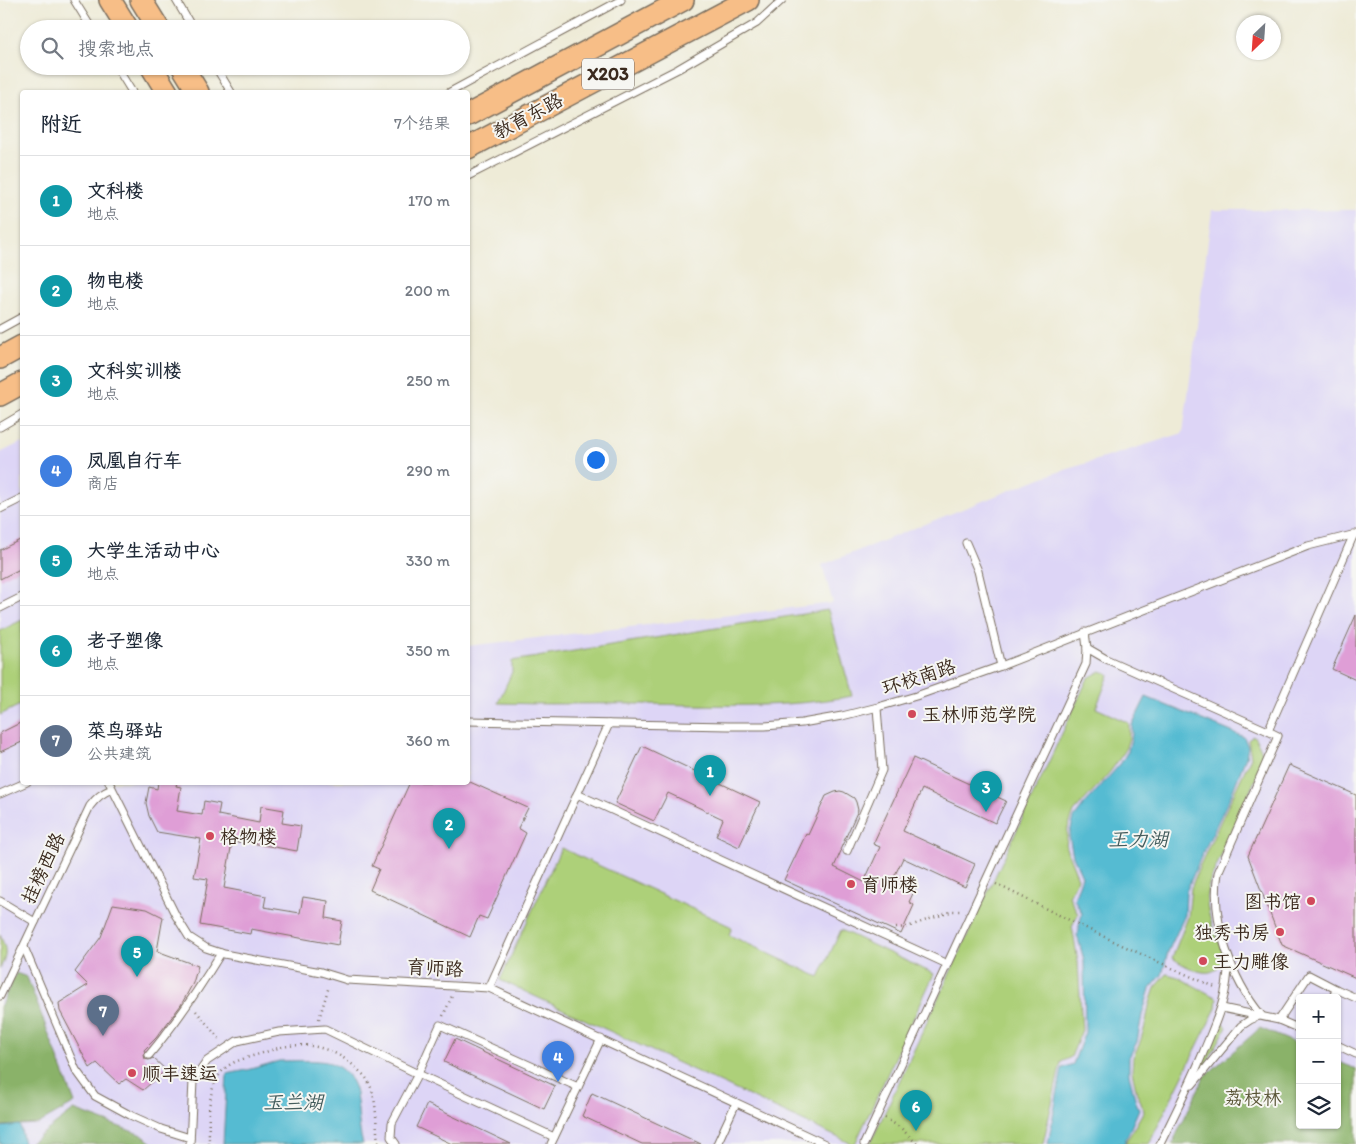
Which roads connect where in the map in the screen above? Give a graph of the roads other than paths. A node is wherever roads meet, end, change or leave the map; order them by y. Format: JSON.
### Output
{"nodes":[{"id":1,"x":74,"y":0,"type":"edge"},
{"id":2,"x":110,"y":0,"type":"edge"},
{"id":3,"x":141,"y":0,"type":"edge"},
{"id":4,"x":176,"y":0,"type":"edge"},
{"id":5,"x":622,"y":0,"type":"edge"},
{"id":6,"x":684,"y":0,"type":"edge"},
{"id":7,"x":748,"y":0,"type":"edge"},
{"id":8,"x":782,"y":0,"type":"edge"},
{"id":9,"x":86,"y":20,"type":"edge"},
{"id":10,"x":122,"y":20,"type":"edge"},
{"id":11,"x":153,"y":20,"type":"edge"},
{"id":12,"x":188,"y":20,"type":"edge"},
{"id":13,"x":122,"y":75,"type":"edge"},
{"id":14,"x":157,"y":75,"type":"edge"},
{"id":15,"x":188,"y":75,"type":"edge"},
{"id":16,"x":221,"y":75,"type":"edge"},
{"id":17,"x":131,"y":90,"type":"edge"},
{"id":18,"x":166,"y":90,"type":"edge"},
{"id":19,"x":197,"y":90,"type":"edge"},
{"id":20,"x":230,"y":90,"type":"edge"},
{"id":21,"x":454,"y":90,"type":"edge"},
{"id":22,"x":470,"y":114,"type":"edge"},
{"id":23,"x":470,"y":147,"type":"edge"},
{"id":24,"x":470,"y":175,"type":"edge"},
{"id":25,"x":20,"y":318,"type":"edge"},
{"id":26,"x":0,"y":329,"type":"edge"},
{"id":27,"x":20,"y":347,"type":"edge"},
{"id":28,"x":0,"y":358,"type":"edge"},
{"id":29,"x":20,"y":384,"type":"edge"},
{"id":30,"x":0,"y":395,"type":"edge"},
{"id":31,"x":20,"y":415,"type":"edge"},
{"id":32,"x":0,"y":427,"type":"edge"},
{"id":33,"x":20,"y":499,"type":"edge"},
{"id":34,"x":0,"y":509,"type":"edge"},
{"id":35,"x":1355,"y":534,"type":"edge"},
{"id":36,"x":966,"y":544,"type":"dead end"},
{"id":37,"x":20,"y":598,"type":"edge"},
{"id":38,"x":0,"y":608,"type":"edge"},
{"id":39,"x":1085,"y":632,"type":"junction"},
{"id":40,"x":1088,"y":648,"type":"junction"},
{"id":41,"x":1001,"y":666,"type":"junction"},
{"id":42,"x":877,"y":708,"type":"junction"},
{"id":43,"x":470,"y":721,"type":"edge"},
{"id":44,"x":609,"y":724,"type":"junction"},
{"id":45,"x":1268,"y":731,"type":"junction"},
{"id":46,"x":20,"y":785,"type":"edge"},
{"id":47,"x":111,"y":786,"type":"edge"},
{"id":48,"x":0,"y":794,"type":"edge"},
{"id":49,"x":578,"y":794,"type":"junction"},
{"id":50,"x":847,"y":851,"type":"dead end"},
{"id":51,"x":0,"y":901,"type":"edge"},
{"id":52,"x":35,"y":922,"type":"junction"},
{"id":53,"x":24,"y":947,"type":"junction"},
{"id":54,"x":221,"y":953,"type":"junction"},
{"id":55,"x":1228,"y":957,"type":"junction"},
{"id":56,"x":947,"y":964,"type":"junction"},
{"id":57,"x":489,"y":988,"type":"junction"},
{"id":58,"x":1336,"y":989,"type":"junction"},
{"id":59,"x":1334,"y":994,"type":"edge"},
{"id":60,"x":0,"y":996,"type":"edge"},
{"id":61,"x":1356,"y":998,"type":"edge"},
{"id":62,"x":1222,"y":1008,"type":"junction"},
{"id":63,"x":1261,"y":1015,"type":"junction"},
{"id":64,"x":1279,"y":1020,"type":"junction"},
{"id":65,"x":1296,"y":1027,"type":"edge"},
{"id":66,"x":601,"y":1039,"type":"junction"},
{"id":67,"x":1341,"y":1048,"type":"edge"},
{"id":68,"x":1356,"y":1054,"type":"edge"},
{"id":69,"x":149,"y":1055,"type":"dead end"},
{"id":70,"x":418,"y":1074,"type":"junction"},
{"id":71,"x":578,"y":1087,"type":"junction"},
{"id":72,"x":1186,"y":1092,"type":"junction"},
{"id":73,"x":736,"y":1102,"type":"junction"},
{"id":74,"x":554,"y":1137,"type":"junction"},
{"id":75,"x":190,"y":1141,"type":"edge"},
{"id":76,"x":396,"y":1144,"type":"edge"},
{"id":77,"x":551,"y":1144,"type":"edge"},
{"id":78,"x":718,"y":1144,"type":"edge"},
{"id":79,"x":825,"y":1144,"type":"edge"},
{"id":80,"x":864,"y":1144,"type":"edge"},
{"id":81,"x":1160,"y":1144,"type":"edge"}],
"edges":[{"from":1,"to":9,"type":"lane"},
{"from":2,"to":10,"type":"main road"},
{"from":3,"to":11,"type":"main road"},
{"from":4,"to":12,"type":"lane"},
{"from":5,"to":21,"type":"lane"},
{"from":6,"to":22,"type":"main road","name":"教育东路","number":"X203"},
{"from":7,"to":23,"type":"main road","name":"教育东路","number":"X203"},
{"from":8,"to":24,"type":"lane"},
{"from":13,"to":17,"type":"lane"},
{"from":14,"to":18,"type":"main road"},
{"from":15,"to":19,"type":"main road"},
{"from":16,"to":20,"type":"lane"},
{"from":25,"to":26,"type":"lane"},
{"from":27,"to":28,"type":"main road"},
{"from":29,"to":30,"type":"main road"},
{"from":31,"to":32,"type":"lane"},
{"from":33,"to":34,"type":"lane"},
{"from":35,"to":39,"type":"lane","name":"环校南路"},
{"from":35,"to":45,"type":"lane"},
{"from":36,"to":41,"type":"lane"},
{"from":37,"to":38,"type":"lane"},
{"from":39,"to":40,"type":"lane"},
{"from":39,"to":41,"type":"lane","name":"环校南路"},
{"from":40,"to":45,"type":"lane"},
{"from":40,"to":56,"type":"lane"},
{"from":41,"to":42,"type":"lane","name":"环校南路"},
{"from":42,"to":44,"type":"lane","name":"环校南路"},
{"from":42,"to":50,"type":"lane"},
{"from":43,"to":44,"type":"lane","name":"环校南路"},
{"from":44,"to":49,"type":"lane"},
{"from":45,"to":55,"type":"lane"},
{"from":46,"to":48,"type":"lane"},
{"from":47,"to":52,"type":"lane","name":"挂榜西路"},
{"from":47,"to":54,"type":"lane","name":"育师路"},
{"from":49,"to":56,"type":"lane"},
{"from":49,"to":57,"type":"lane"},
{"from":51,"to":52,"type":"lane"},
{"from":52,"to":53,"type":"lane","name":"挂榜西路"},
{"from":53,"to":60,"type":"lane","name":"挂榜西路"},
{"from":53,"to":75,"type":"lane"},
{"from":54,"to":57,"type":"lane","name":"育师路"},
{"from":54,"to":69,"type":"lane"},
{"from":55,"to":62,"type":"lane"},
{"from":55,"to":63,"type":"lane"},
{"from":56,"to":80,"type":"lane"},
{"from":57,"to":66,"type":"lane","name":"育师路"},
{"from":58,"to":59,"type":"lane"},
{"from":58,"to":61,"type":"lane"},
{"from":58,"to":64,"type":"lane"},
{"from":62,"to":63,"type":"lane"},
{"from":62,"to":72,"type":"lane"},
{"from":63,"to":64,"type":"lane"},
{"from":63,"to":72,"type":"lane"},
{"from":64,"to":65,"type":"lane"},
{"from":66,"to":71,"type":"lane"},
{"from":66,"to":73,"type":"lane","name":"育师路"},
{"from":67,"to":68,"type":"lane"},
{"from":70,"to":71,"type":"lane"},
{"from":70,"to":74,"type":"lane"},
{"from":70,"to":75,"type":"lane"},
{"from":70,"to":76,"type":"lane"},
{"from":71,"to":74,"type":"lane"},
{"from":72,"to":81,"type":"lane"},
{"from":73,"to":78,"type":"lane"},
{"from":73,"to":79,"type":"lane","name":"育师路"},
{"from":74,"to":77,"type":"lane"}]}
